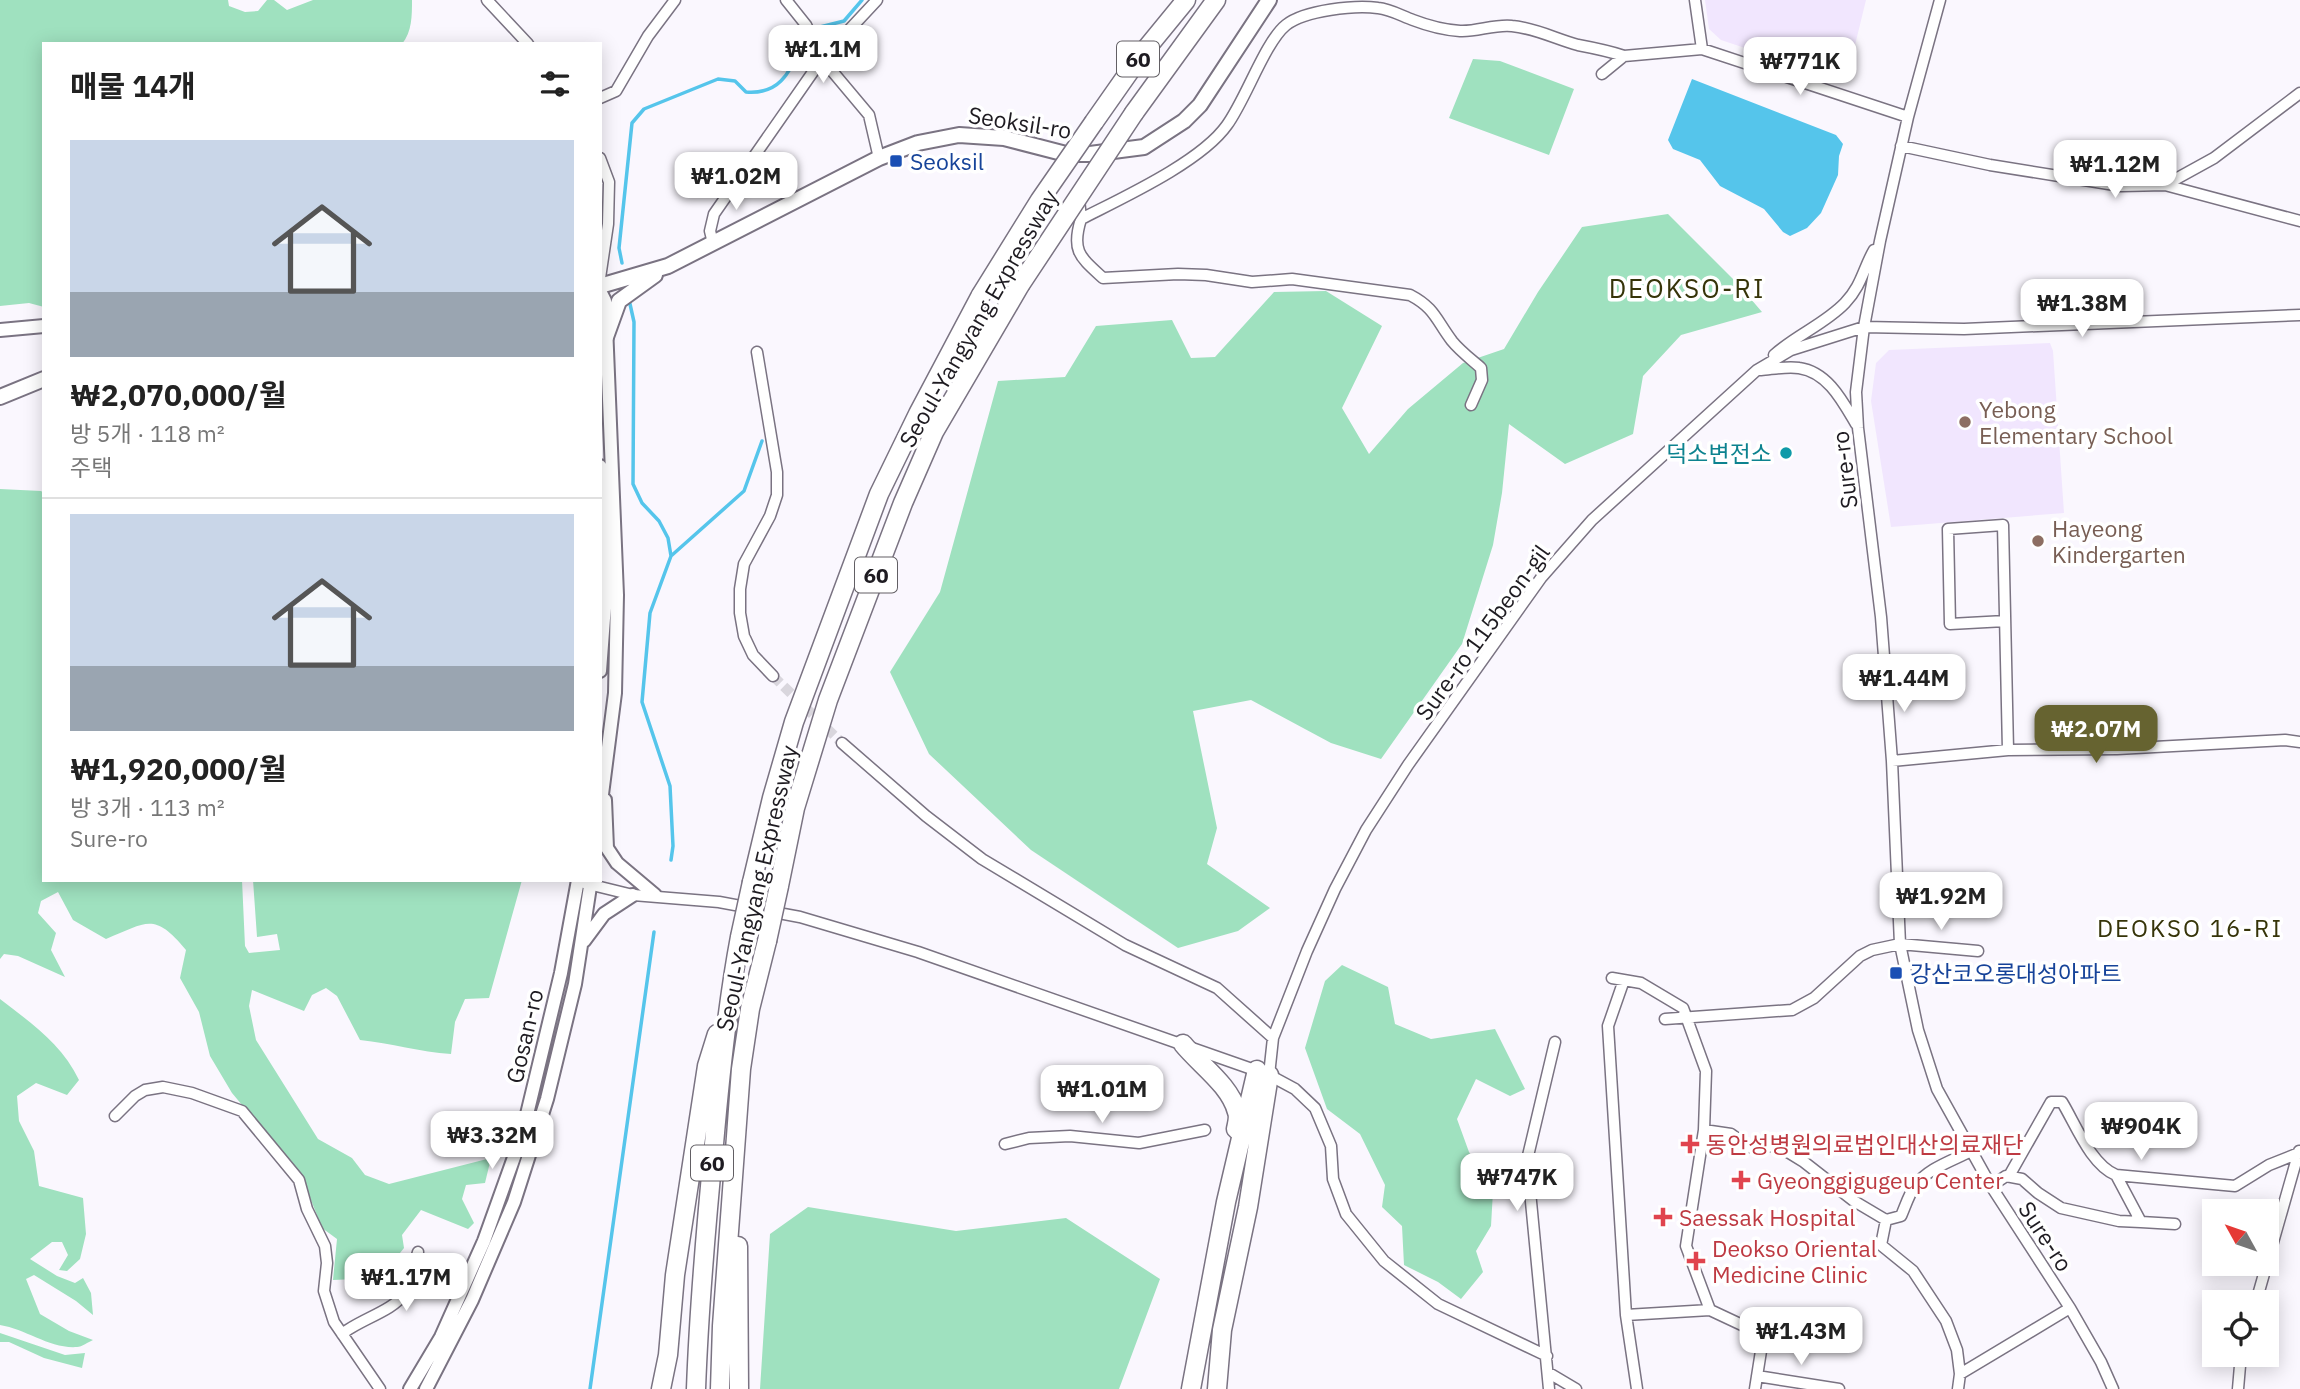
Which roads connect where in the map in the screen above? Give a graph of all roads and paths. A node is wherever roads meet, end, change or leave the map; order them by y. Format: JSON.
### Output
{"nodes":[{"id":1,"x":487,"y":0,"type":"edge"},
{"id":2,"x":675,"y":0,"type":"edge"},
{"id":3,"x":786,"y":0,"type":"edge"},
{"id":4,"x":877,"y":0,"type":"edge"},
{"id":5,"x":1186,"y":0,"type":"edge"},
{"id":6,"x":1216,"y":0,"type":"edge"},
{"id":7,"x":1269,"y":0,"type":"edge"},
{"id":8,"x":1695,"y":0,"type":"edge"},
{"id":9,"x":1940,"y":0,"type":"edge"},
{"id":10,"x":526,"y":42,"type":"edge"},
{"id":11,"x":1702,"y":48,"type":"junction"},
{"id":12,"x":1625,"y":56,"type":"junction"},
{"id":13,"x":822,"y":59,"type":"junction"},
{"id":14,"x":1602,"y":74,"type":"dead end"},
{"id":15,"x":2300,"y":93,"type":"edge"},
{"id":16,"x":602,"y":97,"type":"edge"},
{"id":17,"x":1908,"y":117,"type":"junction"},
{"id":18,"x":1900,"y":146,"type":"junction"},
{"id":19,"x":1090,"y":154,"type":"junction"},
{"id":20,"x":879,"y":158,"type":"junction"},
{"id":21,"x":602,"y":163,"type":"edge"},
{"id":22,"x":2165,"y":185,"type":"junction"},
{"id":23,"x":1081,"y":219,"type":"junction"},
{"id":24,"x":2300,"y":222,"type":"edge"},
{"id":25,"x":1880,"y":241,"type":"junction"},
{"id":26,"x":713,"y":243,"type":"junction"},
{"id":27,"x":602,"y":264,"type":"edge"},
{"id":28,"x":668,"y":266,"type":"junction"},
{"id":29,"x":602,"y":287,"type":"edge"},
{"id":30,"x":602,"y":293,"type":"edge"},
{"id":31,"x":2300,"y":315,"type":"edge"},
{"id":32,"x":42,"y":326,"type":"edge"},
{"id":33,"x":1864,"y":327,"type":"junction"},
{"id":34,"x":0,"y":330,"type":"edge"},
{"id":35,"x":606,"y":337,"type":"junction"},
{"id":36,"x":757,"y":352,"type":"dead end"},
{"id":37,"x":1759,"y":369,"type":"junction"},
{"id":38,"x":42,"y":380,"type":"edge"},
{"id":39,"x":0,"y":397,"type":"edge"},
{"id":40,"x":1471,"y":405,"type":"dead end"},
{"id":41,"x":1858,"y":428,"type":"junction"},
{"id":42,"x":602,"y":498,"type":"edge"},
{"id":43,"x":2006,"y":621,"type":"junction"},
{"id":44,"x":602,"y":644,"type":"edge"},
{"id":45,"x":773,"y":676,"type":"tunnel mouth"},
{"id":46,"x":2300,"y":742,"type":"edge"},
{"id":47,"x":842,"y":743,"type":"tunnel mouth"},
{"id":48,"x":2008,"y":750,"type":"junction"},
{"id":49,"x":1892,"y":761,"type":"junction"},
{"id":50,"x":604,"y":785,"type":"junction"},
{"id":51,"x":602,"y":798,"type":"edge"},
{"id":52,"x":584,"y":882,"type":"edge"},
{"id":53,"x":634,"y":895,"type":"junction"},
{"id":54,"x":655,"y":895,"type":"junction"},
{"id":55,"x":1900,"y":944,"type":"junction"},
{"id":56,"x":581,"y":948,"type":"junction"},
{"id":57,"x":1979,"y":951,"type":"dead end"},
{"id":58,"x":1612,"y":978,"type":"dead end"},
{"id":59,"x":1625,"y":980,"type":"junction"},
{"id":60,"x":731,"y":983,"type":"junction"},
{"id":61,"x":1687,"y":1018,"type":"junction"},
{"id":62,"x":1665,"y":1019,"type":"dead end"},
{"id":63,"x":1273,"y":1038,"type":"junction"},
{"id":64,"x":1555,"y":1042,"type":"dead end"},
{"id":65,"x":1183,"y":1044,"type":"junction"},
{"id":66,"x":1263,"y":1073,"type":"junction"},
{"id":67,"x":114,"y":1116,"type":"dead end"},
{"id":68,"x":737,"y":1120,"type":"junction"},
{"id":69,"x":1205,"y":1130,"type":"dead end"},
{"id":70,"x":1704,"y":1130,"type":"junction"},
{"id":71,"x":1005,"y":1144,"type":"dead end"},
{"id":72,"x":2299,"y":1150,"type":"edge"},
{"id":73,"x":1971,"y":1152,"type":"junction"},
{"id":74,"x":1234,"y":1167,"type":"junction"},
{"id":75,"x":2116,"y":1175,"type":"junction"},
{"id":76,"x":2009,"y":1177,"type":"junction"},
{"id":77,"x":1991,"y":1186,"type":"junction"},
{"id":78,"x":1886,"y":1220,"type":"junction"},
{"id":79,"x":2141,"y":1222,"type":"junction"},
{"id":80,"x":2175,"y":1224,"type":"dead end"},
{"id":81,"x":418,"y":1252,"type":"dead end"},
{"id":82,"x":2259,"y":1290,"type":"edge"},
{"id":83,"x":2070,"y":1308,"type":"junction"},
{"id":84,"x":1710,"y":1310,"type":"junction"},
{"id":85,"x":1626,"y":1315,"type":"junction"},
{"id":86,"x":342,"y":1334,"type":"junction"},
{"id":87,"x":1547,"y":1356,"type":"junction"},
{"id":88,"x":2240,"y":1367,"type":"edge"},
{"id":89,"x":1549,"y":1373,"type":"junction"},
{"id":90,"x":1960,"y":1374,"type":"junction"},
{"id":91,"x":1757,"y":1376,"type":"junction"},
{"id":92,"x":380,"y":1389,"type":"edge"},
{"id":93,"x":411,"y":1389,"type":"edge"},
{"id":94,"x":426,"y":1389,"type":"edge"},
{"id":95,"x":661,"y":1389,"type":"edge"},
{"id":96,"x":696,"y":1389,"type":"edge"},
{"id":97,"x":720,"y":1389,"type":"edge"},
{"id":98,"x":739,"y":1389,"type":"edge"},
{"id":99,"x":1191,"y":1389,"type":"edge"},
{"id":100,"x":1217,"y":1389,"type":"edge"},
{"id":101,"x":1549,"y":1389,"type":"edge"},
{"id":102,"x":1576,"y":1389,"type":"edge"},
{"id":103,"x":1637,"y":1389,"type":"edge"},
{"id":104,"x":1755,"y":1389,"type":"edge"},
{"id":105,"x":1839,"y":1389,"type":"edge"},
{"id":106,"x":1958,"y":1389,"type":"edge"},
{"id":107,"x":2113,"y":1389,"type":"edge"},
{"id":108,"x":2238,"y":1389,"type":"edge"}],
"edges":[{"from":1,"to":10,"type":"street"},
{"from":2,"to":16,"type":"street"},
{"from":3,"to":13,"type":"street"},
{"from":4,"to":13,"type":"street"},
{"from":5,"to":60,"type":"highway","name":"Seoul-Yangyang Expressway","number":"60","bridge":true},
{"from":6,"to":68,"type":"highway","name":"Seoul-Yangyang Expressway","number":"60","bridge":true},
{"from":7,"to":19,"type":"main road","name":"Seoksil-ro"},
{"from":8,"to":11,"type":"street"},
{"from":9,"to":17,"type":"street","name":"Sure-ro"},
{"from":11,"to":12,"type":"street"},
{"from":11,"to":17,"type":"street"},
{"from":12,"to":14,"type":"street"},
{"from":12,"to":23,"type":"street"},
{"from":13,"to":20,"type":"street"},
{"from":13,"to":26,"type":"street"},
{"from":15,"to":22,"type":"street"},
{"from":17,"to":18,"type":"street","name":"Sure-ro"},
{"from":18,"to":22,"type":"street"},
{"from":18,"to":25,"type":"street","name":"Sure-ro"},
{"from":19,"to":20,"type":"main road","name":"Seoksil-ro"},
{"from":19,"to":23,"type":"street"},
{"from":20,"to":26,"type":"main road","name":"Seoksil-ro"},
{"from":21,"to":27,"type":"street"},
{"from":22,"to":24,"type":"street"},
{"from":23,"to":40,"type":"street"},
{"from":25,"to":33,"type":"street","name":"Sure-ro"},
{"from":25,"to":37,"type":"street"},
{"from":26,"to":28,"type":"main road","name":"Seoksil-ro"},
{"from":28,"to":29,"type":"main road","name":"Seoksil-ro"},
{"from":28,"to":35,"type":"main road"},
{"from":30,"to":35,"type":"street"},
{"from":31,"to":33,"type":"street","name":"Sure-ro 115beon-gil"},
{"from":32,"to":34,"type":"street"},
{"from":33,"to":37,"type":"street","name":"Sure-ro 115beon-gil"},
{"from":33,"to":41,"type":"street","name":"Sure-ro"},
{"from":35,"to":50,"type":"street"},
{"from":36,"to":45,"type":"street"},
{"from":37,"to":41,"type":"street"},
{"from":37,"to":63,"type":"street","name":"Sure-ro 115beon-gil"},
{"from":38,"to":39,"type":"main road"},
{"from":41,"to":49,"type":"street","name":"Sure-ro"},
{"from":42,"to":44,"type":"street"},
{"from":43,"to":43,"type":"street"},
{"from":43,"to":48,"type":"street"},
{"from":46,"to":48,"type":"street"},
{"from":47,"to":63,"type":"street"},
{"from":48,"to":49,"type":"street"},
{"from":49,"to":55,"type":"street","name":"Sure-ro"},
{"from":50,"to":51,"type":"street"},
{"from":50,"to":54,"type":"street"},
{"from":52,"to":53,"type":"street"},
{"from":52,"to":56,"type":"street","name":"Gosan-ro"},
{"from":52,"to":93,"type":"street","name":"Gosan-ro"},
{"from":53,"to":54,"type":"street"},
{"from":53,"to":56,"type":"street"},
{"from":54,"to":65,"type":"street"},
{"from":55,"to":57,"type":"street"},
{"from":55,"to":61,"type":"street"},
{"from":55,"to":73,"type":"street","name":"Sure-ro"},
{"from":56,"to":94,"type":"street","name":"Gosan-ro"},
{"from":58,"to":59,"type":"street"},
{"from":59,"to":61,"type":"street"},
{"from":59,"to":85,"type":"street"},
{"from":60,"to":95,"type":"highway"},
{"from":60,"to":96,"type":"highway","name":"Seoul-Yangyang Expressway","number":"60"},
{"from":61,"to":62,"type":"street"},
{"from":61,"to":70,"type":"street"},
{"from":63,"to":66,"type":"street","name":"Sure-ro 115beon-gil"},
{"from":64,"to":87,"type":"street"},
{"from":65,"to":66,"type":"street"},
{"from":65,"to":74,"type":"highway"},
{"from":66,"to":74,"type":"highway"},
{"from":66,"to":87,"type":"street"},
{"from":66,"to":100,"type":"highway"},
{"from":67,"to":86,"type":"street"},
{"from":68,"to":97,"type":"highway","name":"Seoul-Yangyang Expressway","number":"60"},
{"from":68,"to":98,"type":"highway"},
{"from":69,"to":71,"type":"street"},
{"from":70,"to":78,"type":"street"},
{"from":70,"to":84,"type":"street"},
{"from":72,"to":75,"type":"street"},
{"from":72,"to":82,"type":"street"},
{"from":73,"to":77,"type":"street","name":"Sure-ro"},
{"from":73,"to":78,"type":"street"},
{"from":74,"to":99,"type":"highway"},
{"from":75,"to":76,"type":"street"},
{"from":75,"to":79,"type":"street"},
{"from":76,"to":77,"type":"street"},
{"from":76,"to":79,"type":"street"},
{"from":77,"to":83,"type":"street","name":"Sure-ro"},
{"from":78,"to":90,"type":"street"},
{"from":79,"to":80,"type":"street"},
{"from":81,"to":86,"type":"street"},
{"from":83,"to":90,"type":"street"},
{"from":83,"to":107,"type":"street","name":"Sure-ro"},
{"from":84,"to":85,"type":"street"},
{"from":84,"to":91,"type":"street"},
{"from":85,"to":103,"type":"street"},
{"from":86,"to":92,"type":"street"},
{"from":87,"to":89,"type":"street"},
{"from":88,"to":108,"type":"street"},
{"from":89,"to":101,"type":"street"},
{"from":89,"to":102,"type":"street"},
{"from":90,"to":106,"type":"street"},
{"from":91,"to":104,"type":"street"},
{"from":91,"to":105,"type":"street"}]}
